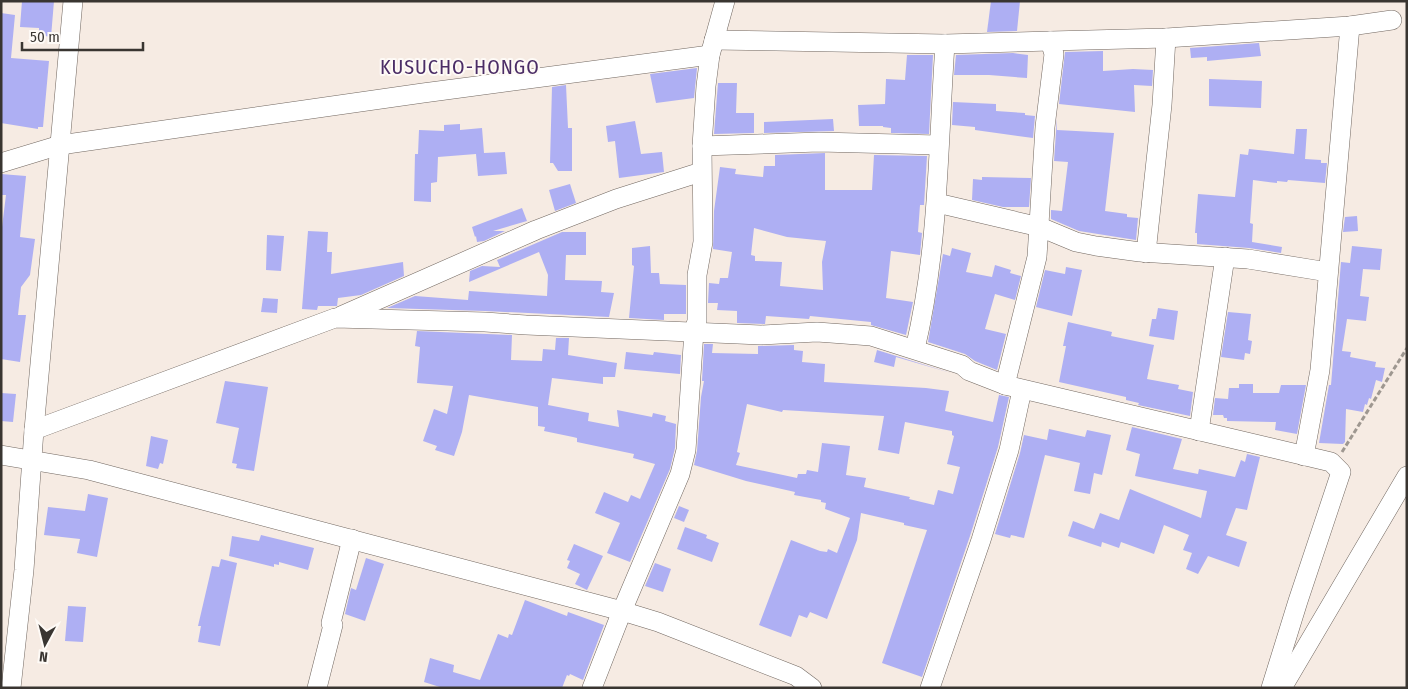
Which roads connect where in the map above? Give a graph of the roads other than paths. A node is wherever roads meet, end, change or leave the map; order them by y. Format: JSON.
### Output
{"nodes":[{"id":1,"x":74,"y":1,"type":"edge"},
{"id":2,"x":724,"y":1,"type":"edge"},
{"id":3,"x":1392,"y":20,"type":"dead end"},
{"id":4,"x":1350,"y":26,"type":"junction"},
{"id":5,"x":1166,"y":38,"type":"junction"},
{"id":6,"x":1050,"y":41,"type":"junction"},
{"id":7,"x":945,"y":44,"type":"junction"},
{"id":8,"x":712,"y":47,"type":"junction"},
{"id":9,"x":60,"y":145,"type":"junction"},
{"id":10,"x":938,"y":145,"type":"junction"},
{"id":11,"x":702,"y":146,"type":"junction"},
{"id":12,"x":1,"y":163,"type":"edge"},
{"id":13,"x":702,"y":172,"type":"junction"},
{"id":14,"x":937,"y":203,"type":"junction"},
{"id":15,"x":1040,"y":227,"type":"junction"},
{"id":16,"x":1146,"y":252,"type":"junction"},
{"id":17,"x":1225,"y":257,"type":"junction"},
{"id":18,"x":1328,"y":272,"type":"junction"},
{"id":19,"x":335,"y":318,"type":"junction"},
{"id":20,"x":694,"y":332,"type":"junction"},
{"id":21,"x":914,"y":349,"type":"junction"},
{"id":22,"x":1014,"y":388,"type":"junction"},
{"id":23,"x":34,"y":430,"type":"junction"},
{"id":24,"x":1199,"y":430,"type":"junction"},
{"id":25,"x":1,"y":454,"type":"edge"},
{"id":26,"x":1304,"y":456,"type":"junction"},
{"id":27,"x":32,"y":459,"type":"junction"},
{"id":28,"x":1407,"y":476,"type":"edge"},
{"id":29,"x":352,"y":539,"type":"junction"},
{"id":30,"x":622,"y":610,"type":"junction"},
{"id":31,"x":11,"y":688,"type":"edge"},
{"id":32,"x":317,"y":688,"type":"edge"},
{"id":33,"x":592,"y":688,"type":"edge"},
{"id":34,"x":812,"y":688,"type":"edge"},
{"id":35,"x":930,"y":688,"type":"edge"},
{"id":36,"x":1271,"y":688,"type":"edge"},
{"id":37,"x":1282,"y":688,"type":"edge"}],
"edges":[{"from":1,"to":9,"type":"street"},
{"from":2,"to":8,"type":"street"},
{"from":3,"to":4,"type":"street"},
{"from":4,"to":5,"type":"street"},
{"from":4,"to":18,"type":"street"},
{"from":5,"to":6,"type":"street"},
{"from":5,"to":16,"type":"street"},
{"from":6,"to":7,"type":"street"},
{"from":6,"to":15,"type":"street"},
{"from":7,"to":8,"type":"street"},
{"from":7,"to":10,"type":"street"},
{"from":8,"to":9,"type":"street"},
{"from":8,"to":11,"type":"street"},
{"from":9,"to":12,"type":"street"},
{"from":9,"to":23,"type":"street"},
{"from":10,"to":11,"type":"street"},
{"from":10,"to":14,"type":"street"},
{"from":11,"to":13,"type":"street"},
{"from":13,"to":19,"type":"street"},
{"from":13,"to":20,"type":"street"},
{"from":14,"to":15,"type":"street"},
{"from":14,"to":21,"type":"street"},
{"from":15,"to":16,"type":"street"},
{"from":15,"to":22,"type":"street"},
{"from":16,"to":17,"type":"street"},
{"from":17,"to":18,"type":"street"},
{"from":17,"to":24,"type":"street"},
{"from":18,"to":26,"type":"street"},
{"from":19,"to":20,"type":"street"},
{"from":19,"to":23,"type":"street"},
{"from":20,"to":21,"type":"street"},
{"from":20,"to":30,"type":"street"},
{"from":21,"to":22,"type":"street"},
{"from":22,"to":24,"type":"street"},
{"from":22,"to":35,"type":"street"},
{"from":23,"to":27,"type":"street"},
{"from":24,"to":26,"type":"street"},
{"from":25,"to":27,"type":"street"},
{"from":26,"to":36,"type":"street"},
{"from":27,"to":29,"type":"street"},
{"from":27,"to":31,"type":"street"},
{"from":28,"to":37,"type":"street"},
{"from":29,"to":30,"type":"street"},
{"from":29,"to":32,"type":"street"},
{"from":30,"to":33,"type":"street"},
{"from":30,"to":34,"type":"street"}]}
